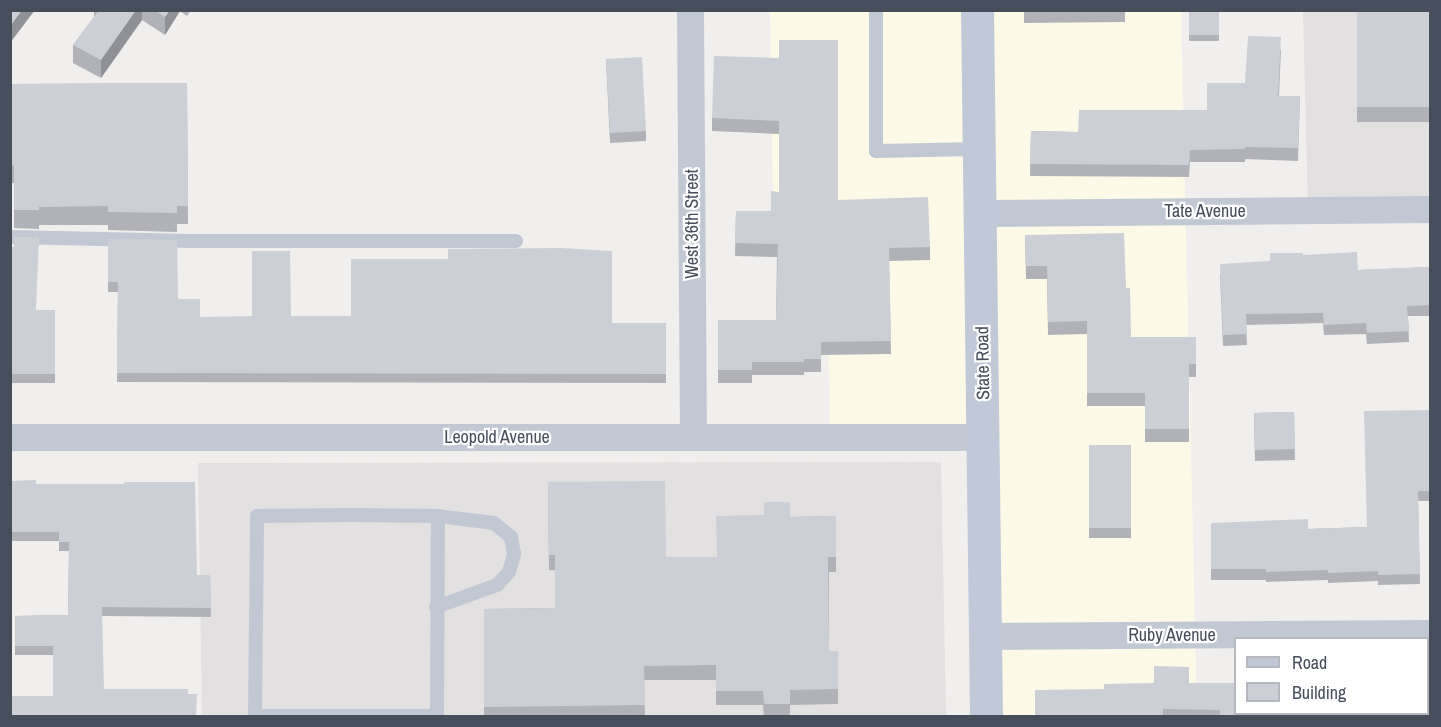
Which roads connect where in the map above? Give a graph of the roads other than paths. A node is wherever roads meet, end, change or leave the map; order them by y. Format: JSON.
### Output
{"nodes":[{"id":1,"x":690,"y":10,"type":"edge"},
{"id":2,"x":876,"y":10,"type":"edge"},
{"id":3,"x":976,"y":10,"type":"edge"},
{"id":4,"x":979,"y":149,"type":"junction"},
{"id":5,"x":1431,"y":209,"type":"edge"},
{"id":6,"x":980,"y":213,"type":"junction"},
{"id":7,"x":10,"y":237,"type":"edge"},
{"id":8,"x":516,"y":241,"type":"dead end"},
{"id":9,"x":10,"y":437,"type":"edge"},
{"id":10,"x":693,"y":437,"type":"junction"},
{"id":11,"x":984,"y":437,"type":"junction"},
{"id":12,"x":438,"y":516,"type":"junction"},
{"id":13,"x":436,"y":607,"type":"junction"},
{"id":14,"x":1431,"y":633,"type":"edge"},
{"id":15,"x":985,"y":636,"type":"junction"},
{"id":16,"x":255,"y":716,"type":"edge"},
{"id":17,"x":437,"y":716,"type":"edge"},
{"id":18,"x":986,"y":717,"type":"edge"}],
"edges":[{"from":1,"to":10,"type":"street","name":"West 36th Street"},
{"from":2,"to":4,"type":"lane"},
{"from":3,"to":4,"type":"main road","name":"State Road"},
{"from":4,"to":6,"type":"main road","name":"State Road"},
{"from":5,"to":6,"type":"street","name":"Tate Avenue"},
{"from":6,"to":11,"type":"main road","name":"State Road"},
{"from":7,"to":8,"type":"lane"},
{"from":9,"to":10,"type":"street","name":"Leopold Avenue"},
{"from":10,"to":11,"type":"street","name":"Leopold Avenue"},
{"from":11,"to":15,"type":"main road","name":"State Road"},
{"from":12,"to":13,"type":"lane"},
{"from":12,"to":13,"type":"lane"},
{"from":12,"to":16,"type":"lane"},
{"from":13,"to":17,"type":"lane"},
{"from":14,"to":15,"type":"street","name":"Ruby Avenue"},
{"from":15,"to":18,"type":"main road","name":"State Road"},
{"from":16,"to":17,"type":"lane"}]}
